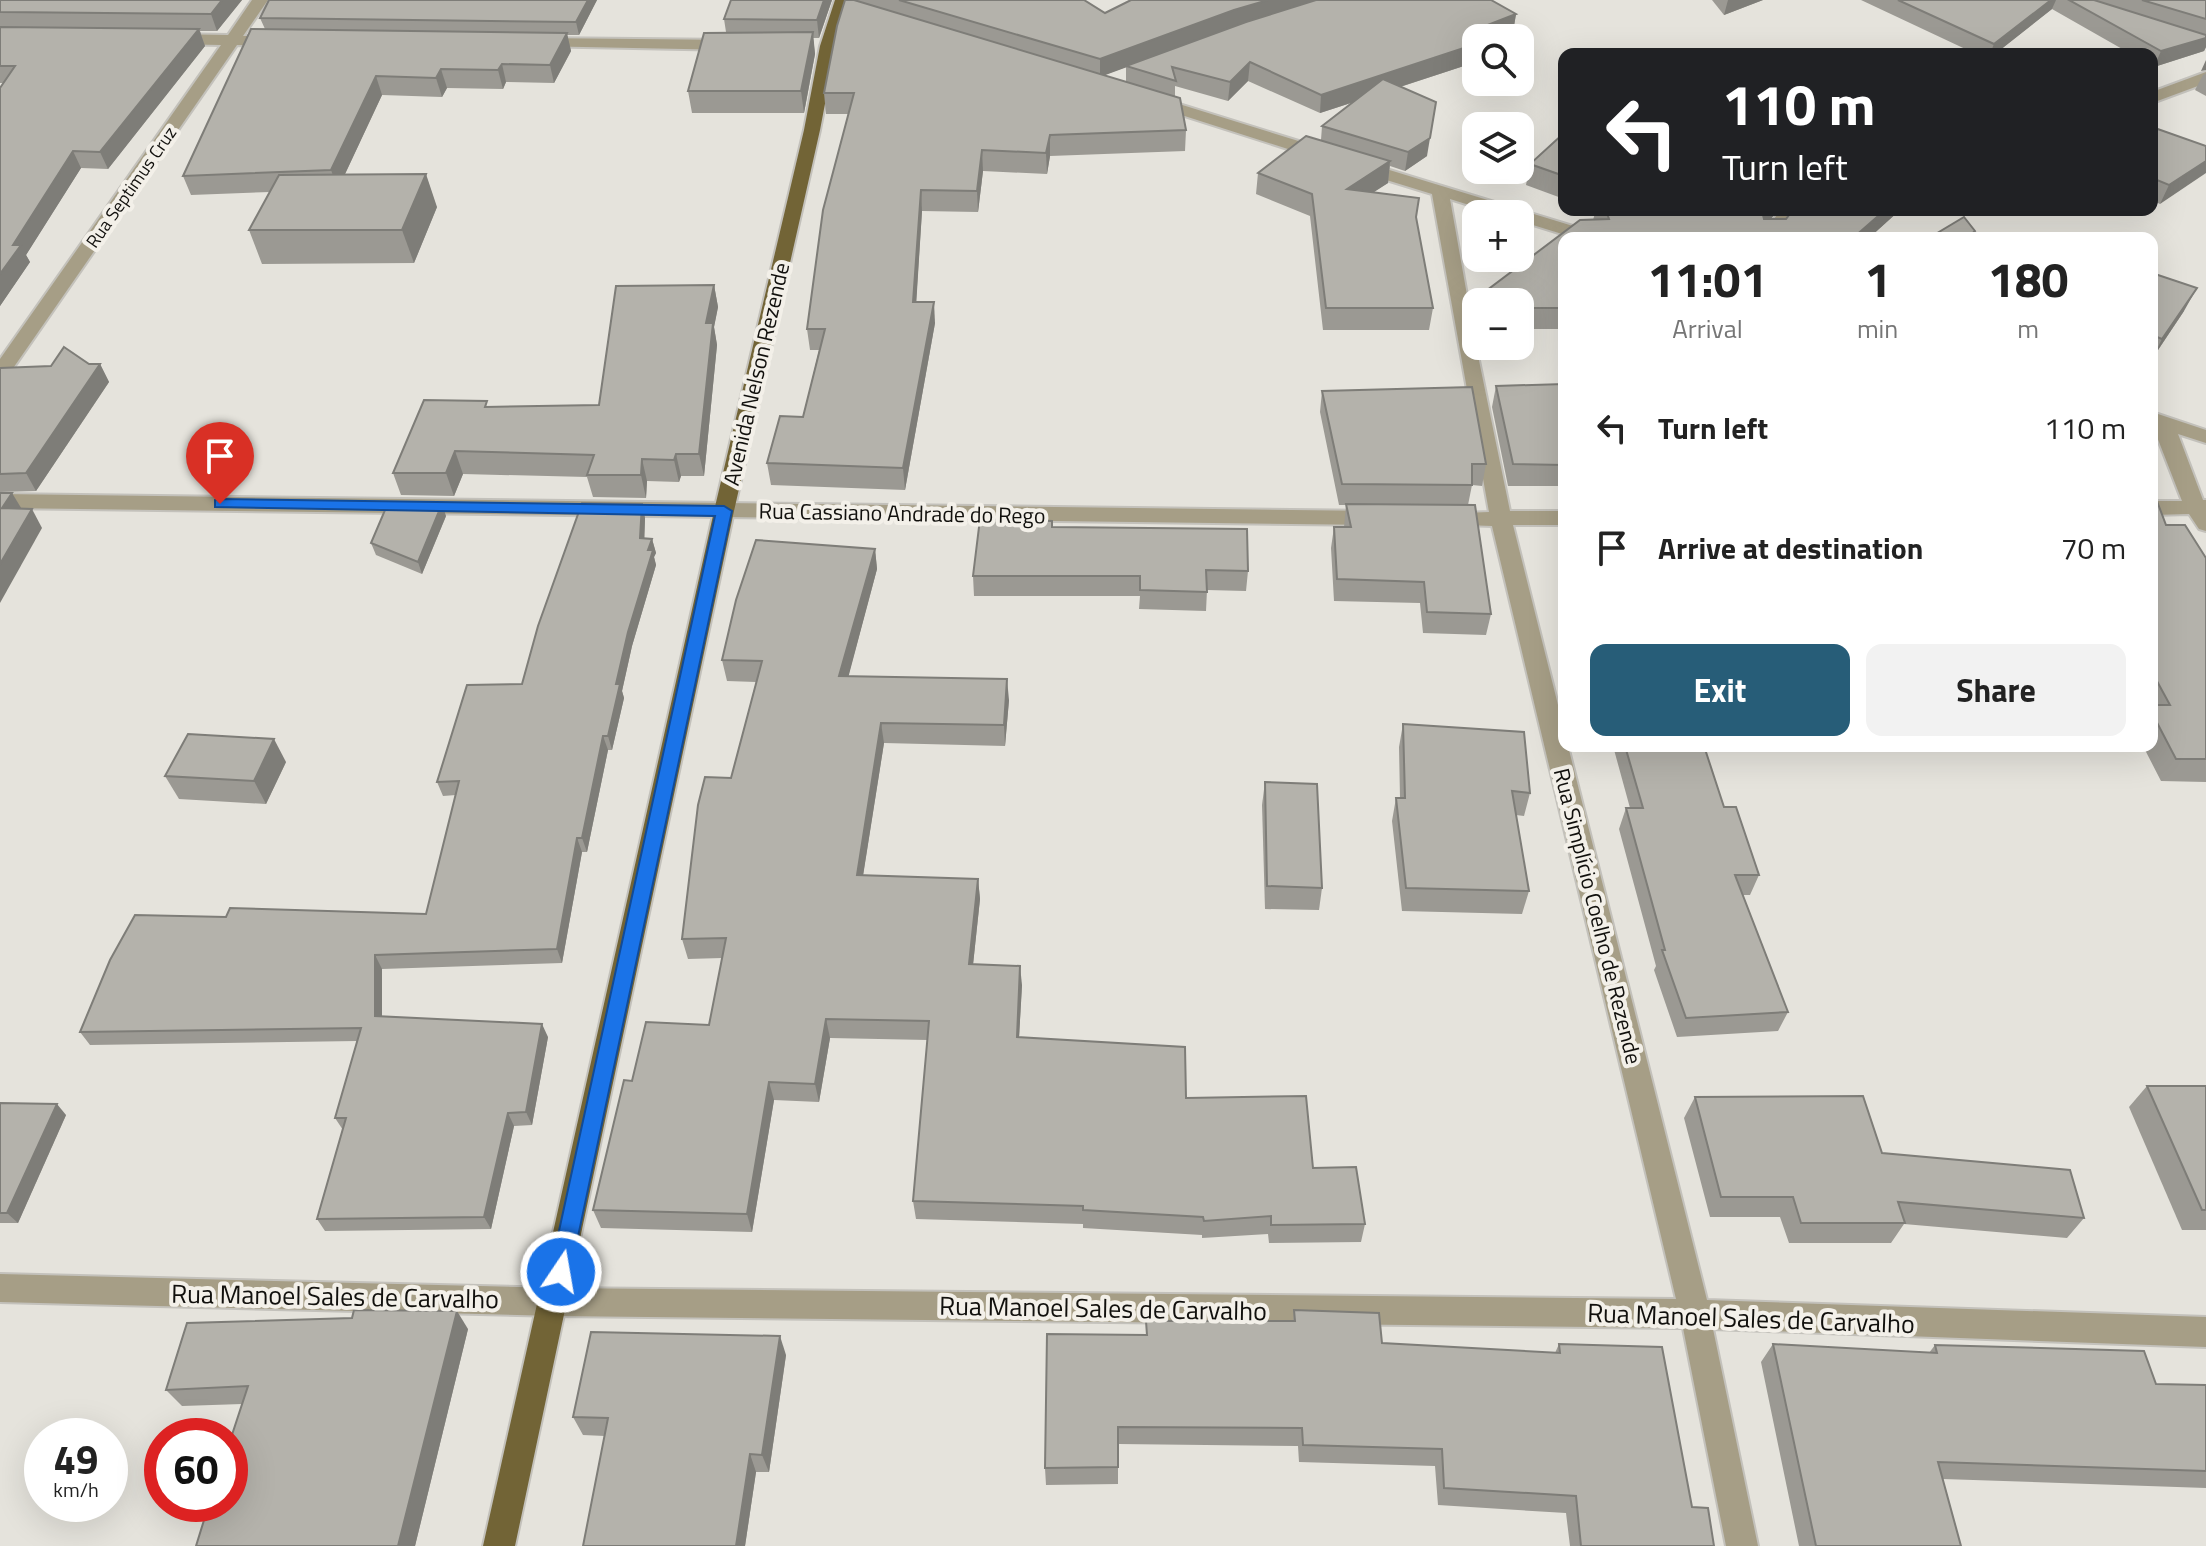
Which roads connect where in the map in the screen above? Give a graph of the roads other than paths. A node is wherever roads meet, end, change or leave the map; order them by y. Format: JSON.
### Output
{"nodes":[{"id":1,"x":260,"y":0,"type":"edge"},
{"id":2,"x":847,"y":7,"type":"edge"},
{"id":3,"x":156,"y":39,"type":"edge"},
{"id":4,"x":233,"y":41,"type":"junction"},
{"id":5,"x":296,"y":41,"type":"edge"},
{"id":6,"x":515,"y":43,"type":"edge"},
{"id":7,"x":750,"y":45,"type":"edge"},
{"id":8,"x":2206,"y":77,"type":"edge"},
{"id":9,"x":1129,"y":94,"type":"edge"},
{"id":10,"x":2158,"y":96,"type":"edge"},
{"id":11,"x":1440,"y":190,"type":"junction"},
{"id":12,"x":1471,"y":200,"type":"edge"},
{"id":13,"x":1785,"y":216,"type":"edge"},
{"id":14,"x":1534,"y":220,"type":"edge"},
{"id":15,"x":1573,"y":232,"type":"edge"},
{"id":16,"x":1773,"y":232,"type":"edge"},
{"id":17,"x":0,"y":373,"type":"edge"},
{"id":18,"x":2158,"y":419,"type":"edge"},
{"id":19,"x":2158,"y":421,"type":"edge"},
{"id":20,"x":2206,"y":437,"type":"edge"},
{"id":21,"x":0,"y":501,"type":"edge"},
{"id":22,"x":2158,"y":509,"type":"edge"},
{"id":23,"x":724,"y":511,"type":"junction"},
{"id":24,"x":2202,"y":513,"type":"edge"},
{"id":25,"x":1558,"y":518,"type":"edge"},
{"id":26,"x":1501,"y":519,"type":"junction"},
{"id":27,"x":0,"y":1288,"type":"edge"},
{"id":28,"x":555,"y":1302,"type":"junction"},
{"id":29,"x":1695,"y":1314,"type":"junction"},
{"id":30,"x":2206,"y":1332,"type":"edge"},
{"id":31,"x":499,"y":1546,"type":"edge"},
{"id":32,"x":1742,"y":1546,"type":"edge"}],
"edges":[{"from":1,"to":4,"type":"street","name":"Rua Septimus Cruz"},
{"from":2,"to":23,"type":"main road","name":"Avenida Nelson Rezende"},
{"from":3,"to":4,"type":"street"},
{"from":4,"to":5,"type":"street"},
{"from":4,"to":17,"type":"street","name":"Rua Septimus Cruz"},
{"from":6,"to":7,"type":"street"},
{"from":8,"to":10,"type":"street"},
{"from":9,"to":11,"type":"street"},
{"from":11,"to":12,"type":"street"},
{"from":11,"to":26,"type":"street","name":"Rua Simplício Coelho de Rezende"},
{"from":13,"to":16,"type":"street"},
{"from":14,"to":15,"type":"street"},
{"from":18,"to":20,"type":"street"},
{"from":19,"to":24,"type":"street"},
{"from":21,"to":23,"type":"street","name":"Rua Cassiano Andrade do Rego"},
{"from":22,"to":24,"type":"street"},
{"from":23,"to":26,"type":"street","name":"Rua Cassiano Andrade do Rego"},
{"from":23,"to":28,"type":"main road","name":"Avenida Nelson Rezende"},
{"from":25,"to":26,"type":"street","name":"Rua Cassiano Andrade do Rego"},
{"from":26,"to":29,"type":"street","name":"Rua Simplício Coelho de Rezende"},
{"from":27,"to":28,"type":"street","name":"Rua Manoel Sales de Carvalho"},
{"from":28,"to":29,"type":"street","name":"Rua Manoel Sales de Carvalho"},
{"from":28,"to":31,"type":"main road","name":"Avenida Nelson Rezende"},
{"from":29,"to":30,"type":"street","name":"Rua Manoel Sales de Carvalho"},
{"from":29,"to":32,"type":"street","name":"Rua Simplício Coelho de Rezende"}]}
